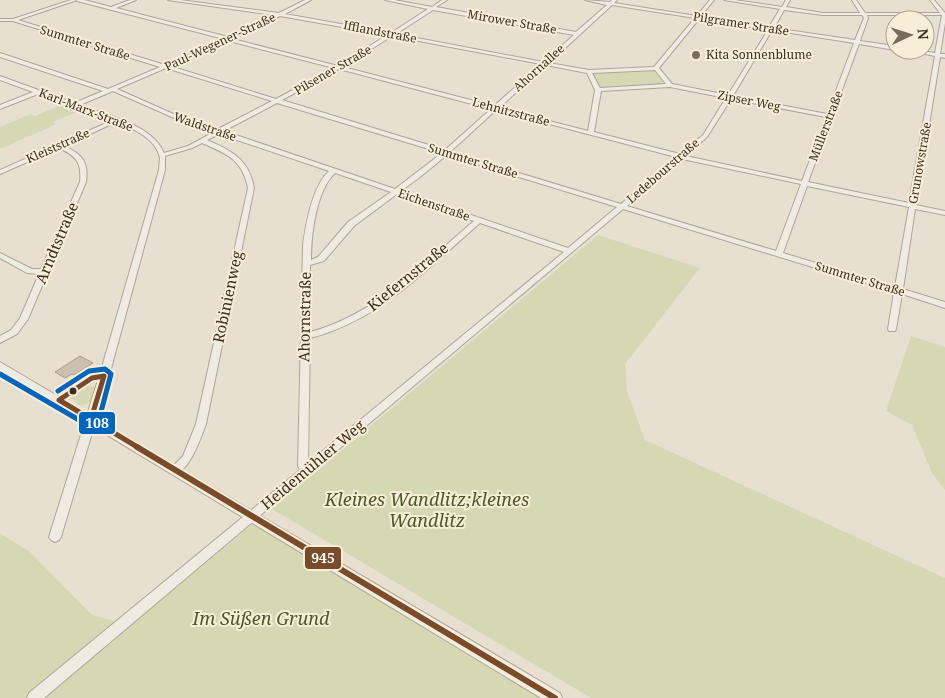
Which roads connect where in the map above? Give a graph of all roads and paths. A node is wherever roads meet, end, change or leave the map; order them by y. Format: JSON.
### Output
{"nodes":[{"id":1,"x":75,"y":0,"type":"edge"},
{"id":2,"x":80,"y":0,"type":"edge"},
{"id":3,"x":134,"y":0,"type":"edge"},
{"id":4,"x":170,"y":0,"type":"edge"},
{"id":5,"x":310,"y":0,"type":"edge"},
{"id":6,"x":387,"y":0,"type":"edge"},
{"id":7,"x":444,"y":0,"type":"edge"},
{"id":8,"x":587,"y":0,"type":"edge"},
{"id":9,"x":712,"y":0,"type":"edge"},
{"id":10,"x":726,"y":0,"type":"edge"},
{"id":11,"x":788,"y":0,"type":"edge"},
{"id":12,"x":854,"y":0,"type":"edge"},
{"id":13,"x":932,"y":0,"type":"edge"},
{"id":14,"x":743,"y":1,"type":"edge"},
{"id":15,"x":613,"y":2,"type":"edge"},
{"id":16,"x":112,"y":8,"type":"junction"},
{"id":17,"x":435,"y":8,"type":"junction"},
{"id":18,"x":783,"y":8,"type":"junction"},
{"id":19,"x":281,"y":14,"type":"junction"},
{"id":20,"x":863,"y":14,"type":"junction"},
{"id":21,"x":944,"y":14,"type":"edge"},
{"id":22,"x":696,"y":17,"type":"junction"},
{"id":23,"x":0,"y":20,"type":"edge"},
{"id":24,"x":13,"y":20,"type":"junction"},
{"id":25,"x":0,"y":25,"type":"edge"},
{"id":26,"x":771,"y":29,"type":"junction"},
{"id":27,"x":393,"y":34,"type":"junction"},
{"id":28,"x":577,"y":34,"type":"junction"},
{"id":29,"x":229,"y":39,"type":"junction"},
{"id":30,"x":858,"y":42,"type":"junction"},
{"id":31,"x":885,"y":46,"type":"edge"},
{"id":32,"x":0,"y":54,"type":"edge"},
{"id":33,"x":942,"y":56,"type":"edge"},
{"id":34,"x":544,"y":63,"type":"junction"},
{"id":35,"x":165,"y":67,"type":"junction"},
{"id":36,"x":340,"y":67,"type":"junction"},
{"id":37,"x":656,"y":68,"type":"junction"},
{"id":38,"x":589,"y":72,"type":"junction"},
{"id":39,"x":0,"y":78,"type":"edge"},
{"id":40,"x":670,"y":86,"type":"junction"},
{"id":41,"x":111,"y":90,"type":"junction"},
{"id":42,"x":598,"y":90,"type":"junction"},
{"id":43,"x":38,"y":92,"type":"junction"},
{"id":44,"x":729,"y":97,"type":"junction"},
{"id":45,"x":278,"y":101,"type":"junction"},
{"id":46,"x":75,"y":105,"type":"junction"},
{"id":47,"x":0,"y":107,"type":"edge"},
{"id":48,"x":496,"y":108,"type":"junction"},
{"id":49,"x":829,"y":116,"type":"junction"},
{"id":50,"x":116,"y":120,"type":"junction"},
{"id":51,"x":220,"y":132,"type":"junction"},
{"id":52,"x":591,"y":133,"type":"junction"},
{"id":53,"x":203,"y":141,"type":"junction"},
{"id":54,"x":59,"y":146,"type":"junction"},
{"id":55,"x":446,"y":153,"type":"junction"},
{"id":56,"x":163,"y":155,"type":"junction"},
{"id":57,"x":682,"y":156,"type":"junction"},
{"id":58,"x":299,"y":158,"type":"joint"},
{"id":59,"x":334,"y":170,"type":"junction"},
{"id":60,"x":0,"y":172,"type":"edge"},
{"id":61,"x":805,"y":183,"type":"junction"},
{"id":62,"x":396,"y":192,"type":"junction"},
{"id":63,"x":623,"y":206,"type":"junction"},
{"id":64,"x":913,"y":206,"type":"junction"},
{"id":65,"x":945,"y":213,"type":"edge"},
{"id":66,"x":479,"y":220,"type":"junction"},
{"id":67,"x":592,"y":233,"type":"joint"},
{"id":68,"x":570,"y":251,"type":"junction"},
{"id":69,"x":779,"y":254,"type":"junction"},
{"id":70,"x":0,"y":255,"type":"edge"},
{"id":71,"x":306,"y":264,"type":"junction"},
{"id":72,"x":44,"y":272,"type":"junction"},
{"id":73,"x":898,"y":291,"type":"junction"},
{"id":74,"x":945,"y":305,"type":"edge"},
{"id":75,"x":892,"y":329,"type":"dead end"},
{"id":76,"x":305,"y":336,"type":"junction"},
{"id":77,"x":0,"y":340,"type":"edge"},
{"id":78,"x":0,"y":365,"type":"edge"},
{"id":79,"x":104,"y":376,"type":"junction"},
{"id":80,"x":59,"y":400,"type":"junction"},
{"id":81,"x":91,"y":420,"type":"junction"},
{"id":82,"x":307,"y":469,"type":"junction"},
{"id":83,"x":174,"y":470,"type":"junction"},
{"id":84,"x":252,"y":516,"type":"junction"},
{"id":85,"x":55,"y":538,"type":"dead end"},
{"id":86,"x":34,"y":698,"type":"edge"},
{"id":87,"x":554,"y":698,"type":"edge"}],
"edges":[{"from":1,"to":24,"type":"street"},
{"from":2,"to":16,"type":"street","name":"Lehnitzstraße"},
{"from":3,"to":16,"type":"street"},
{"from":4,"to":19,"type":"street","name":"Ifflandstraße"},
{"from":5,"to":19,"type":"street","name":"Paul-Wegener-Straße"},
{"from":6,"to":17,"type":"street","name":"Mirower Straße"},
{"from":7,"to":17,"type":"street","name":"Pilsener Straße"},
{"from":8,"to":15,"type":"street","name":"Pilgramer Straße"},
{"from":9,"to":22,"type":"street"},
{"from":10,"to":14,"type":"street"},
{"from":11,"to":18,"type":"street","name":"Ledebourstraße"},
{"from":12,"to":20,"type":"street"},
{"from":13,"to":21,"type":"street"},
{"from":14,"to":18,"type":"street"},
{"from":15,"to":22,"type":"street","name":"Pilgramer Straße"},
{"from":15,"to":28,"type":"street","name":"Ahornallee"},
{"from":16,"to":29,"type":"street","name":"Lehnitzstraße"},
{"from":17,"to":27,"type":"street","name":"Pilsener Straße"},
{"from":17,"to":28,"type":"street","name":"Mirower Straße"},
{"from":18,"to":20,"type":"street"},
{"from":18,"to":26,"type":"street","name":"Ledebourstraße"},
{"from":19,"to":27,"type":"street","name":"Ifflandstraße"},
{"from":19,"to":29,"type":"street","name":"Paul-Wegener-Straße"},
{"from":20,"to":21,"type":"street"},
{"from":20,"to":30,"type":"street","name":"Müllerstraße"},
{"from":21,"to":33,"type":"street","name":"Grunowstraße"},
{"from":22,"to":26,"type":"street","name":"Pilgramer Straße"},
{"from":22,"to":37,"type":"street"},
{"from":23,"to":24,"type":"street","name":"Summter Straße"},
{"from":24,"to":25,"type":"street"},
{"from":24,"to":35,"type":"street","name":"Summter Straße"},
{"from":26,"to":30,"type":"street","name":"Pilgramer Straße"},
{"from":26,"to":44,"type":"street","name":"Ledebourstraße"},
{"from":27,"to":34,"type":"street","name":"Ifflandstraße"},
{"from":27,"to":36,"type":"street","name":"Pilsener Straße"},
{"from":28,"to":34,"type":"street","name":"Ahornallee"},
{"from":29,"to":35,"type":"street","name":"Paul-Wegener-Straße"},
{"from":29,"to":36,"type":"street","name":"Lehnitzstraße"},
{"from":30,"to":31,"type":"street","name":"Pilgramer Straße"},
{"from":30,"to":49,"type":"street","name":"Müllerstraße"},
{"from":32,"to":41,"type":"street","name":"Waldstraße"},
{"from":33,"to":64,"type":"street","name":"Grunowstraße"},
{"from":34,"to":38,"type":"street","name":"Ifflandstraße"},
{"from":34,"to":48,"type":"street","name":"Ahornallee"},
{"from":35,"to":41,"type":"street","name":"Paul-Wegener-Straße"},
{"from":35,"to":45,"type":"street","name":"Summter Straße"},
{"from":36,"to":45,"type":"street","name":"Pilsener Straße"},
{"from":36,"to":48,"type":"street","name":"Lehnitzstraße"},
{"from":37,"to":38,"type":"street"},
{"from":37,"to":40,"type":"street"},
{"from":38,"to":42,"type":"street"},
{"from":39,"to":43,"type":"street","name":"Karl-Marx-Straße"},
{"from":40,"to":42,"type":"street","name":"Zipser Weg"},
{"from":40,"to":44,"type":"street","name":"Zipser Weg"},
{"from":41,"to":46,"type":"street","name":"Paul-Wegener-Straße"},
{"from":41,"to":51,"type":"street","name":"Waldstraße"},
{"from":42,"to":52,"type":"street"},
{"from":43,"to":46,"type":"street","name":"Karl-Marx-Straße"},
{"from":43,"to":47,"type":"street"},
{"from":44,"to":49,"type":"street","name":"Zipser Weg"},
{"from":44,"to":57,"type":"street","name":"Ledebourstraße"},
{"from":45,"to":51,"type":"street","name":"Pilsener Straße"},
{"from":45,"to":55,"type":"street","name":"Summter Straße"},
{"from":46,"to":50,"type":"street","name":"Karl-Marx-Straße"},
{"from":48,"to":52,"type":"street","name":"Lehnitzstraße"},
{"from":48,"to":55,"type":"street","name":"Ahornallee"},
{"from":49,"to":61,"type":"street","name":"Müllerstraße"},
{"from":50,"to":54,"type":"street","name":"Kleiststraße"},
{"from":50,"to":56,"type":"street","name":"Karl-Marx-Straße"},
{"from":51,"to":53,"type":"street","name":"Pilsener Straße"},
{"from":51,"to":58,"type":"street","name":"Waldstraße"},
{"from":52,"to":57,"type":"street","name":"Lehnitzstraße"},
{"from":53,"to":56,"type":"street","name":"Pilsener Straße"},
{"from":53,"to":83,"type":"street","name":"Robinienweg"},
{"from":54,"to":60,"type":"street","name":"Kleiststraße"},
{"from":54,"to":72,"type":"street","name":"Arndtstraße"},
{"from":55,"to":62,"type":"street","name":"Ahornallee"},
{"from":55,"to":63,"type":"street","name":"Summter Straße"},
{"from":56,"to":79,"type":"street"},
{"from":57,"to":61,"type":"street","name":"Lehnitzstraße"},
{"from":57,"to":63,"type":"street","name":"Ledebourstraße"},
{"from":58,"to":59,"type":"street","name":"Eichenstraße"},
{"from":59,"to":62,"type":"street","name":"Eichenstraße"},
{"from":59,"to":71,"type":"street","name":"Ahornstraße"},
{"from":61,"to":64,"type":"street","name":"Lehnitzstraße"},
{"from":61,"to":69,"type":"street","name":"Müllerstraße"},
{"from":62,"to":66,"type":"street","name":"Eichenstraße"},
{"from":62,"to":71,"type":"street","name":"Ahornallee"},
{"from":63,"to":67,"type":"street","name":"Ledebourstraße"},
{"from":63,"to":69,"type":"street","name":"Summter Straße"},
{"from":64,"to":65,"type":"street","name":"Lehnitzstraße"},
{"from":64,"to":73,"type":"street","name":"Grunowstraße"},
{"from":66,"to":68,"type":"street","name":"Eichenstraße"},
{"from":66,"to":76,"type":"street","name":"Kiefernstraße"},
{"from":67,"to":68,"type":"street","name":"Heidemühler Weg"},
{"from":68,"to":82,"type":"street","name":"Heidemühler Weg"},
{"from":69,"to":73,"type":"street","name":"Summter Straße"},
{"from":70,"to":72,"type":"street"},
{"from":71,"to":76,"type":"street","name":"Ahornstraße"},
{"from":72,"to":77,"type":"street","name":"Arndtstraße"},
{"from":73,"to":74,"type":"street","name":"Summter Straße"},
{"from":73,"to":75,"type":"street","name":"Grunowstraße"},
{"from":76,"to":82,"type":"street","name":"Ahornstraße"},
{"from":78,"to":80,"type":"street"},
{"from":79,"to":80,"type":"street"},
{"from":79,"to":81,"type":"street"},
{"from":80,"to":81,"type":"street"},
{"from":81,"to":83,"type":"street"},
{"from":81,"to":85,"type":"street"},
{"from":82,"to":84,"type":"street","name":"Heidemühler Weg"},
{"from":83,"to":84,"type":"street"},
{"from":84,"to":86,"type":"street","name":"Heidemühler Weg"},
{"from":84,"to":87,"type":"street"}]}
